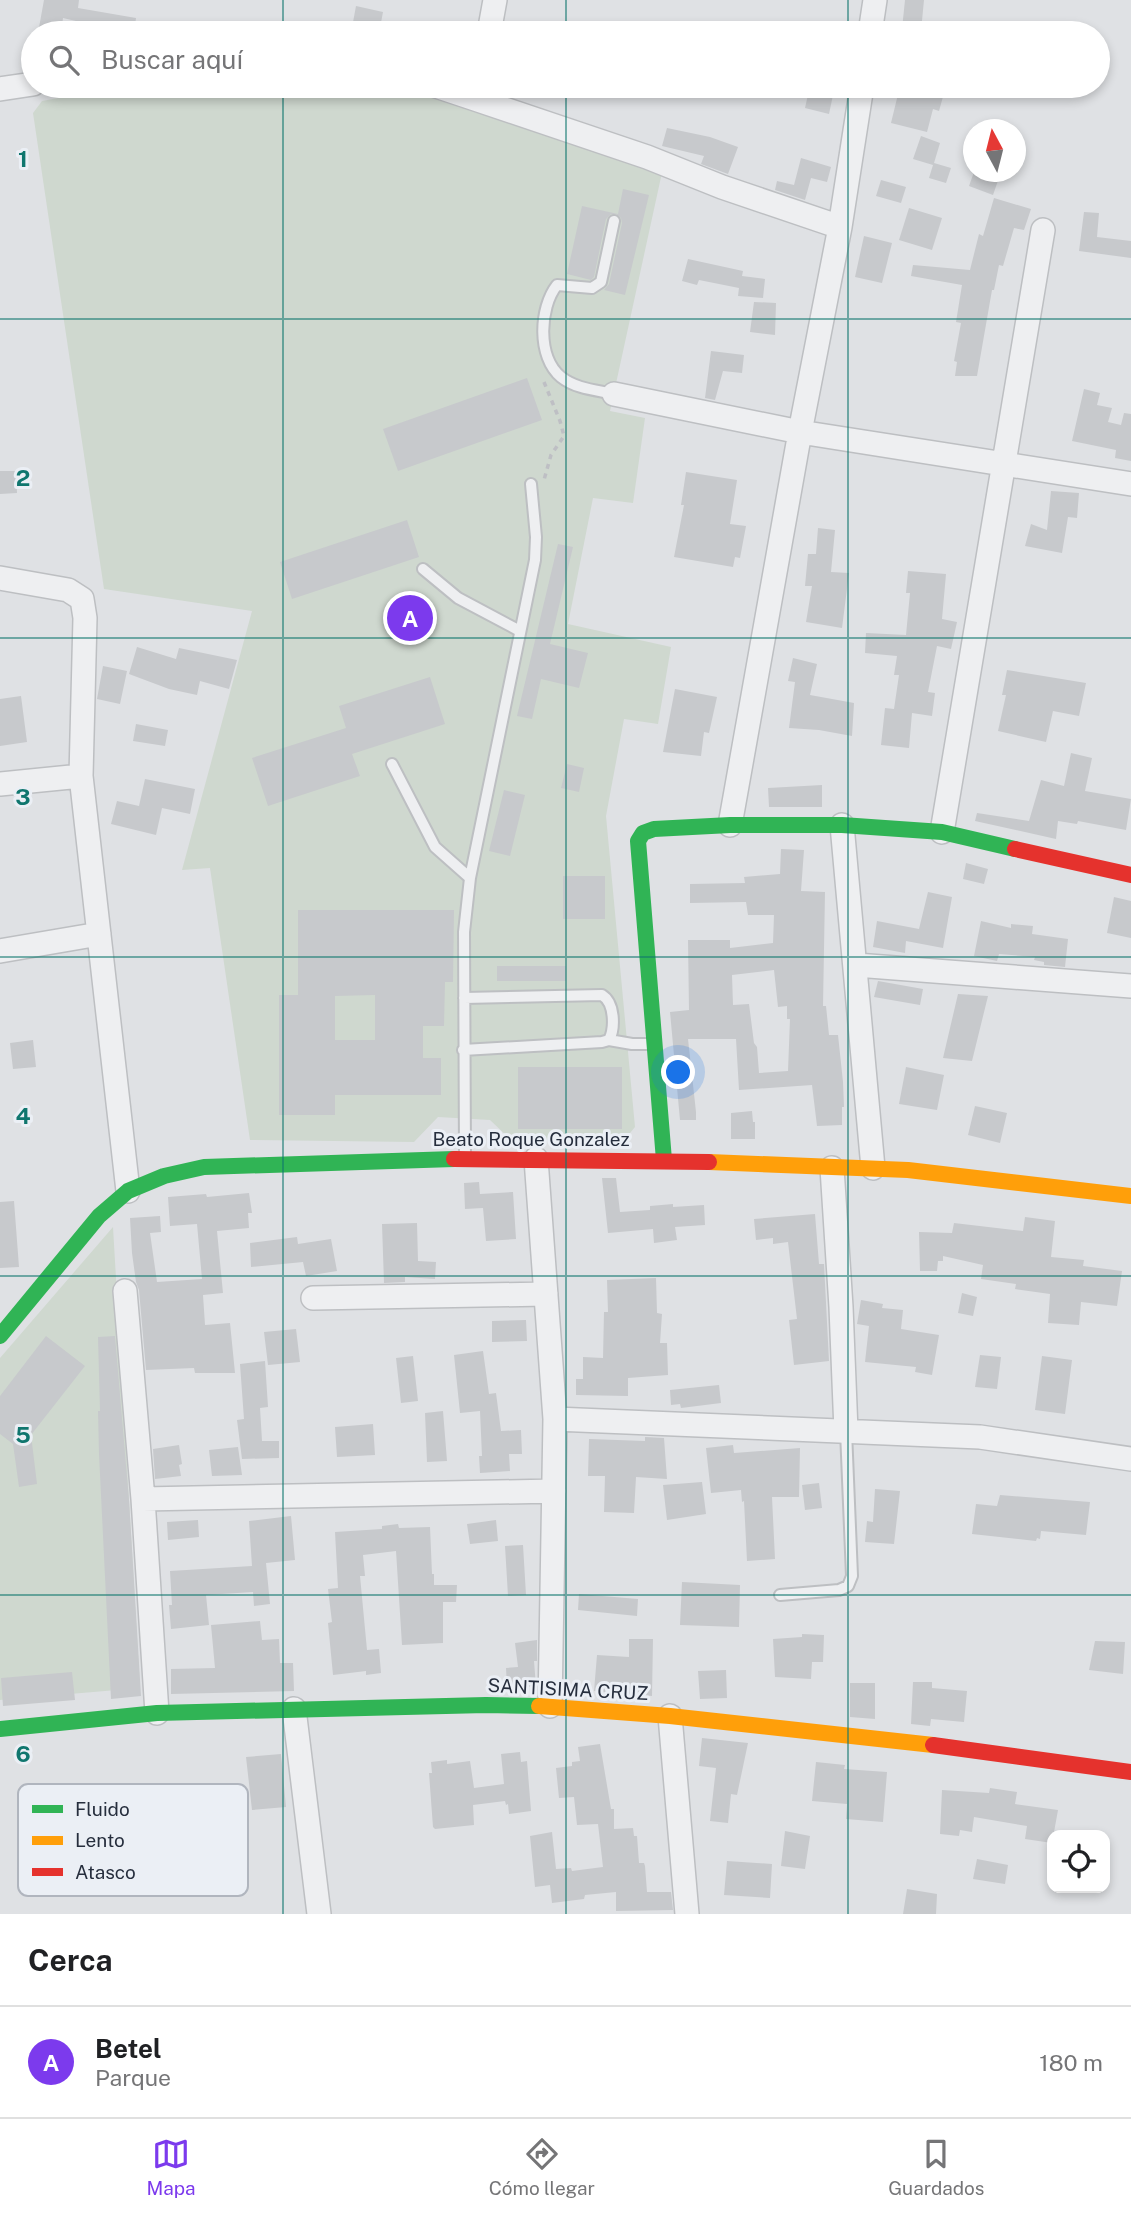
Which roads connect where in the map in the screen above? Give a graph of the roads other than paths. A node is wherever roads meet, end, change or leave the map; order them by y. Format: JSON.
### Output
{"nodes":[{"id":1,"x":495,"y":0,"type":"edge"},
{"id":2,"x":875,"y":0,"type":"edge"},
{"id":3,"x":491,"y":21,"type":"edge"},
{"id":4,"x":872,"y":21,"type":"edge"},
{"id":5,"x":21,"y":86,"type":"edge"},
{"id":6,"x":0,"y":89,"type":"edge"},
{"id":7,"x":493,"y":98,"type":"edge"},
{"id":8,"x":860,"y":98,"type":"edge"},
{"id":9,"x":614,"y":221,"type":"dead end"},
{"id":10,"x":840,"y":227,"type":"junction"},
{"id":11,"x":1043,"y":230,"type":"dead end"},
{"id":12,"x":614,"y":394,"type":"joint"},
{"id":13,"x":800,"y":432,"type":"junction"},
{"id":14,"x":1004,"y":464,"type":"junction"},
{"id":15,"x":531,"y":484,"type":"dead end"},
{"id":16,"x":1131,"y":484,"type":"edge"},
{"id":17,"x":423,"y":569,"type":"dead end"},
{"id":18,"x":0,"y":578,"type":"edge"},
{"id":19,"x":520,"y":631,"type":"junction"},
{"id":20,"x":392,"y":764,"type":"dead end"},
{"id":21,"x":81,"y":776,"type":"junction"},
{"id":22,"x":0,"y":784,"type":"edge"},
{"id":23,"x":730,"y":825,"type":"junction"},
{"id":24,"x":842,"y":825,"type":"junction"},
{"id":25,"x":942,"y":831,"type":"junction"},
{"id":26,"x":1131,"y":875,"type":"edge"},
{"id":27,"x":470,"y":878,"type":"junction"},
{"id":28,"x":99,"y":934,"type":"junction"},
{"id":29,"x":0,"y":951,"type":"edge"},
{"id":30,"x":856,"y":965,"type":"junction"},
{"id":31,"x":1131,"y":986,"type":"edge"},
{"id":32,"x":464,"y":998,"type":"junction"},
{"id":33,"x":609,"y":1040,"type":"junction"},
{"id":34,"x":655,"y":1044,"type":"junction"},
{"id":35,"x":463,"y":1050,"type":"junction"},
{"id":36,"x":465,"y":1159,"type":"junction"},
{"id":37,"x":536,"y":1159,"type":"junction"},
{"id":38,"x":664,"y":1160,"type":"junction"},
{"id":39,"x":832,"y":1168,"type":"junction"},
{"id":40,"x":873,"y":1168,"type":"junction"},
{"id":41,"x":128,"y":1191,"type":"junction"},
{"id":42,"x":1131,"y":1196,"type":"edge"},
{"id":43,"x":125,"y":1290,"type":"dead end"},
{"id":44,"x":546,"y":1294,"type":"junction"},
{"id":45,"x":313,"y":1298,"type":"dead end"},
{"id":46,"x":0,"y":1336,"type":"edge"},
{"id":47,"x":555,"y":1419,"type":"junction"},
{"id":48,"x":846,"y":1431,"type":"junction"},
{"id":49,"x":1131,"y":1459,"type":"edge"},
{"id":50,"x":554,"y":1491,"type":"junction"},
{"id":51,"x":144,"y":1499,"type":"junction"},
{"id":52,"x":780,"y":1595,"type":"dead end"},
{"id":53,"x":550,"y":1706,"type":"junction"},
{"id":54,"x":294,"y":1709,"type":"junction"},
{"id":55,"x":157,"y":1713,"type":"junction"},
{"id":56,"x":670,"y":1716,"type":"junction"},
{"id":57,"x":0,"y":1729,"type":"edge"},
{"id":58,"x":1131,"y":1772,"type":"edge"},
{"id":59,"x":319,"y":1914,"type":"edge"},
{"id":60,"x":687,"y":1914,"type":"edge"}],
"edges":[{"from":1,"to":3,"type":"street"},
{"from":2,"to":4,"type":"street"},
{"from":5,"to":6,"type":"street"},
{"from":7,"to":10,"type":"street"},
{"from":8,"to":10,"type":"street"},
{"from":9,"to":12,"type":"lane"},
{"from":10,"to":13,"type":"street"},
{"from":11,"to":14,"type":"street"},
{"from":12,"to":13,"type":"street"},
{"from":13,"to":14,"type":"street"},
{"from":13,"to":23,"type":"street"},
{"from":14,"to":16,"type":"street"},
{"from":14,"to":25,"type":"street"},
{"from":15,"to":19,"type":"lane"},
{"from":17,"to":19,"type":"lane"},
{"from":18,"to":21,"type":"street"},
{"from":19,"to":27,"type":"lane"},
{"from":20,"to":27,"type":"lane"},
{"from":21,"to":22,"type":"street"},
{"from":21,"to":28,"type":"street"},
{"from":23,"to":24,"type":"street"},
{"from":23,"to":34,"type":"street"},
{"from":24,"to":25,"type":"street"},
{"from":24,"to":30,"type":"street"},
{"from":25,"to":26,"type":"street"},
{"from":27,"to":32,"type":"lane"},
{"from":28,"to":29,"type":"street"},
{"from":28,"to":41,"type":"street"},
{"from":30,"to":31,"type":"street"},
{"from":30,"to":40,"type":"street"},
{"from":32,"to":33,"type":"lane"},
{"from":32,"to":35,"type":"lane"},
{"from":33,"to":34,"type":"lane"},
{"from":33,"to":35,"type":"lane"},
{"from":34,"to":38,"type":"street"},
{"from":35,"to":36,"type":"lane"},
{"from":36,"to":37,"type":"street","name":"Beato Roque Gonzalez"},
{"from":36,"to":41,"type":"street","name":"Beato Roque Gonzalez"},
{"from":37,"to":38,"type":"street","name":"Beato Roque Gonzalez"},
{"from":37,"to":44,"type":"street"},
{"from":38,"to":39,"type":"street","name":"Beato Roque Gonzalez"},
{"from":39,"to":40,"type":"street","name":"Beato Roque Gonzalez"},
{"from":39,"to":48,"type":"street"},
{"from":40,"to":42,"type":"street","name":"Beato Roque Gonzalez"},
{"from":41,"to":46,"type":"street","name":"Beato Roque Gonzalez"},
{"from":43,"to":51,"type":"street"},
{"from":44,"to":45,"type":"street"},
{"from":44,"to":47,"type":"street"},
{"from":47,"to":48,"type":"street"},
{"from":47,"to":50,"type":"street"},
{"from":48,"to":49,"type":"street"},
{"from":48,"to":52,"type":"lane"},
{"from":50,"to":51,"type":"street"},
{"from":50,"to":53,"type":"street"},
{"from":51,"to":55,"type":"street"},
{"from":53,"to":54,"type":"street","name":"SANTISIMA CRUZ"},
{"from":53,"to":56,"type":"street","name":"SANTISIMA CRUZ"},
{"from":54,"to":55,"type":"street","name":"SANTISIMA CRUZ"},
{"from":54,"to":59,"type":"street"},
{"from":55,"to":57,"type":"street","name":"SANTISIMA CRUZ"},
{"from":56,"to":58,"type":"street","name":"SANTISIMA CRUZ"},
{"from":56,"to":60,"type":"street"}]}
